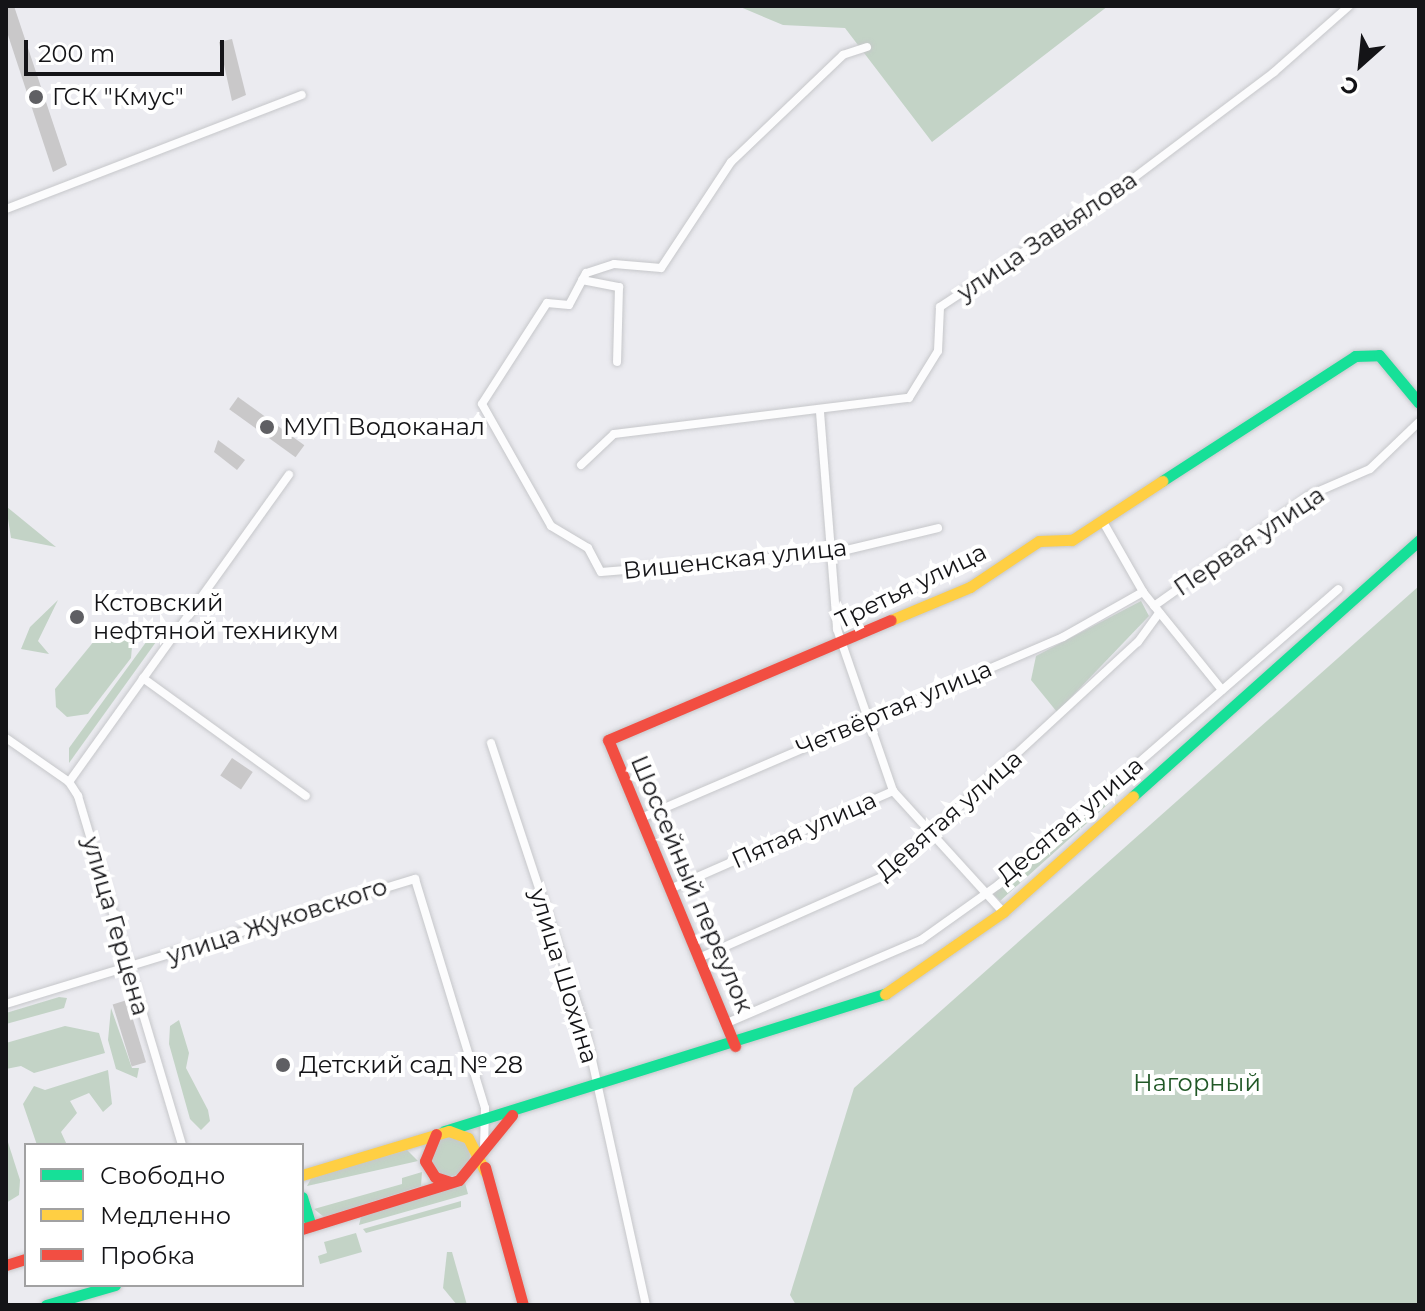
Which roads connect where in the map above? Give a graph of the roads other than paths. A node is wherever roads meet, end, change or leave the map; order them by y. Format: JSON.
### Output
{"nodes":[{"id":1,"x":1349,"y":6,"type":"edge"},
{"id":2,"x":867,"y":47,"type":"dead end"},
{"id":3,"x":302,"y":95,"type":"dead end"},
{"id":4,"x":6,"y":209,"type":"edge"},
{"id":5,"x":582,"y":280,"type":"junction"},
{"id":6,"x":617,"y":362,"type":"dead end"},
{"id":7,"x":1419,"y":403,"type":"edge"},
{"id":8,"x":820,"y":412,"type":"junction"},
{"id":9,"x":1419,"y":422,"type":"edge"},
{"id":10,"x":581,"y":465,"type":"dead end"},
{"id":11,"x":289,"y":475,"type":"dead end"},
{"id":12,"x":1102,"y":520,"type":"junction"},
{"id":13,"x":938,"y":528,"type":"dead end"},
{"id":14,"x":1419,"y":540,"type":"edge"},
{"id":15,"x":834,"y":553,"type":"junction"},
{"id":16,"x":1338,"y":589,"type":"dead end"},
{"id":17,"x":1143,"y":592,"type":"junction"},
{"id":18,"x":1156,"y":609,"type":"junction"},
{"id":19,"x":841,"y":642,"type":"junction"},
{"id":20,"x":143,"y":678,"type":"junction"},
{"id":21,"x":1222,"y":690,"type":"junction"},
{"id":22,"x":871,"y":717,"type":"junction"},
{"id":23,"x":6,"y":738,"type":"edge"},
{"id":24,"x":608,"y":740,"type":"joint"},
{"id":25,"x":491,"y":743,"type":"dead end"},
{"id":26,"x":69,"y":782,"type":"junction"},
{"id":27,"x":893,"y":791,"type":"junction"},
{"id":28,"x":306,"y":796,"type":"dead end"},
{"id":29,"x":641,"y":818,"type":"junction"},
{"id":30,"x":933,"y":831,"type":"junction"},
{"id":31,"x":670,"y":889,"type":"junction"},
{"id":32,"x":984,"y":889,"type":"junction"},
{"id":33,"x":1003,"y":912,"type":"junction"},
{"id":34,"x":699,"y":958,"type":"junction"},
{"id":35,"x":128,"y":967,"type":"junction"},
{"id":36,"x":6,"y":1004,"type":"edge"},
{"id":37,"x":727,"y":1023,"type":"junction"},
{"id":38,"x":735,"y":1046,"type":"junction"},
{"id":39,"x":596,"y":1088,"type":"junction"},
{"id":40,"x":524,"y":1110,"type":"junction"},
{"id":41,"x":487,"y":1119,"type":"junction"},
{"id":42,"x":442,"y":1132,"type":"junction"},
{"id":43,"x":181,"y":1143,"type":"edge"},
{"id":44,"x":479,"y":1151,"type":"junction"},
{"id":45,"x":304,"y":1174,"type":"edge"},
{"id":46,"x":457,"y":1180,"type":"junction"},
{"id":47,"x":493,"y":1202,"type":"junction"},
{"id":48,"x":307,"y":1228,"type":"edge"},
{"id":49,"x":108,"y":1287,"type":"edge"},
{"id":50,"x":46,"y":1305,"type":"edge"},
{"id":51,"x":523,"y":1305,"type":"edge"},
{"id":52,"x":646,"y":1305,"type":"edge"}],
"edges":[{"from":1,"to":8,"type":"street","name":"улица Завьялова"},
{"from":2,"to":5,"type":"street"},
{"from":3,"to":4,"type":"street"},
{"from":5,"to":6,"type":"street"},
{"from":5,"to":15,"type":"street","name":"Вишенская улица"},
{"from":7,"to":12,"type":"street","name":"Третья улица"},
{"from":8,"to":10,"type":"street","name":"улица Завьялова"},
{"from":8,"to":15,"type":"street"},
{"from":9,"to":18,"type":"street","name":"Первая улица"},
{"from":11,"to":20,"type":"street"},
{"from":12,"to":17,"type":"street"},
{"from":12,"to":19,"type":"street","name":"Третья улица"},
{"from":13,"to":15,"type":"street","name":"Вишенская улица"},
{"from":14,"to":33,"type":"street"},
{"from":15,"to":19,"type":"street"},
{"from":16,"to":21,"type":"street","name":"Десятая улица"},
{"from":17,"to":18,"type":"street"},
{"from":17,"to":22,"type":"street","name":"Четвёртая улица"},
{"from":18,"to":21,"type":"street"},
{"from":18,"to":30,"type":"street","name":"Девятая улица"},
{"from":19,"to":22,"type":"street"},
{"from":19,"to":24,"type":"street","name":"Третья улица"},
{"from":20,"to":26,"type":"street"},
{"from":20,"to":28,"type":"street"},
{"from":21,"to":32,"type":"street","name":"Десятая улица"},
{"from":22,"to":27,"type":"street"},
{"from":22,"to":29,"type":"street","name":"Четвёртая улица"},
{"from":23,"to":26,"type":"street"},
{"from":24,"to":29,"type":"street","name":"Шоссейный переулок"},
{"from":25,"to":39,"type":"street","name":"улица Шохина"},
{"from":26,"to":35,"type":"street","name":"улица Герцена"},
{"from":27,"to":30,"type":"street"},
{"from":27,"to":31,"type":"street","name":"Пятая улица"},
{"from":29,"to":31,"type":"street","name":"Шоссейный переулок"},
{"from":30,"to":32,"type":"street"},
{"from":30,"to":34,"type":"street","name":"Девятая улица"},
{"from":31,"to":34,"type":"street","name":"Шоссейный переулок"},
{"from":32,"to":33,"type":"street"},
{"from":32,"to":37,"type":"street","name":"Десятая улица"},
{"from":33,"to":38,"type":"street"},
{"from":34,"to":37,"type":"street","name":"Шоссейный переулок"},
{"from":35,"to":36,"type":"street","name":"улица Жуковского"},
{"from":35,"to":41,"type":"street","name":"улица Жуковского"},
{"from":35,"to":43,"type":"street","name":"улица Герцена"},
{"from":37,"to":38,"type":"street","name":"Шоссейный переулок"},
{"from":38,"to":39,"type":"street"},
{"from":39,"to":40,"type":"street"},
{"from":39,"to":52,"type":"street","name":"улица Шохина"},
{"from":40,"to":41,"type":"street"},
{"from":40,"to":44,"type":"street"},
{"from":41,"to":42,"type":"street"},
{"from":41,"to":44,"type":"street","name":"улица Жуковского"},
{"from":42,"to":44,"type":"street"},
{"from":42,"to":45,"type":"street"},
{"from":42,"to":46,"type":"street"},
{"from":44,"to":46,"type":"street"},
{"from":44,"to":47,"type":"street"},
{"from":46,"to":47,"type":"street"},
{"from":46,"to":48,"type":"street"},
{"from":47,"to":51,"type":"street"},
{"from":49,"to":50,"type":"street"}]}
